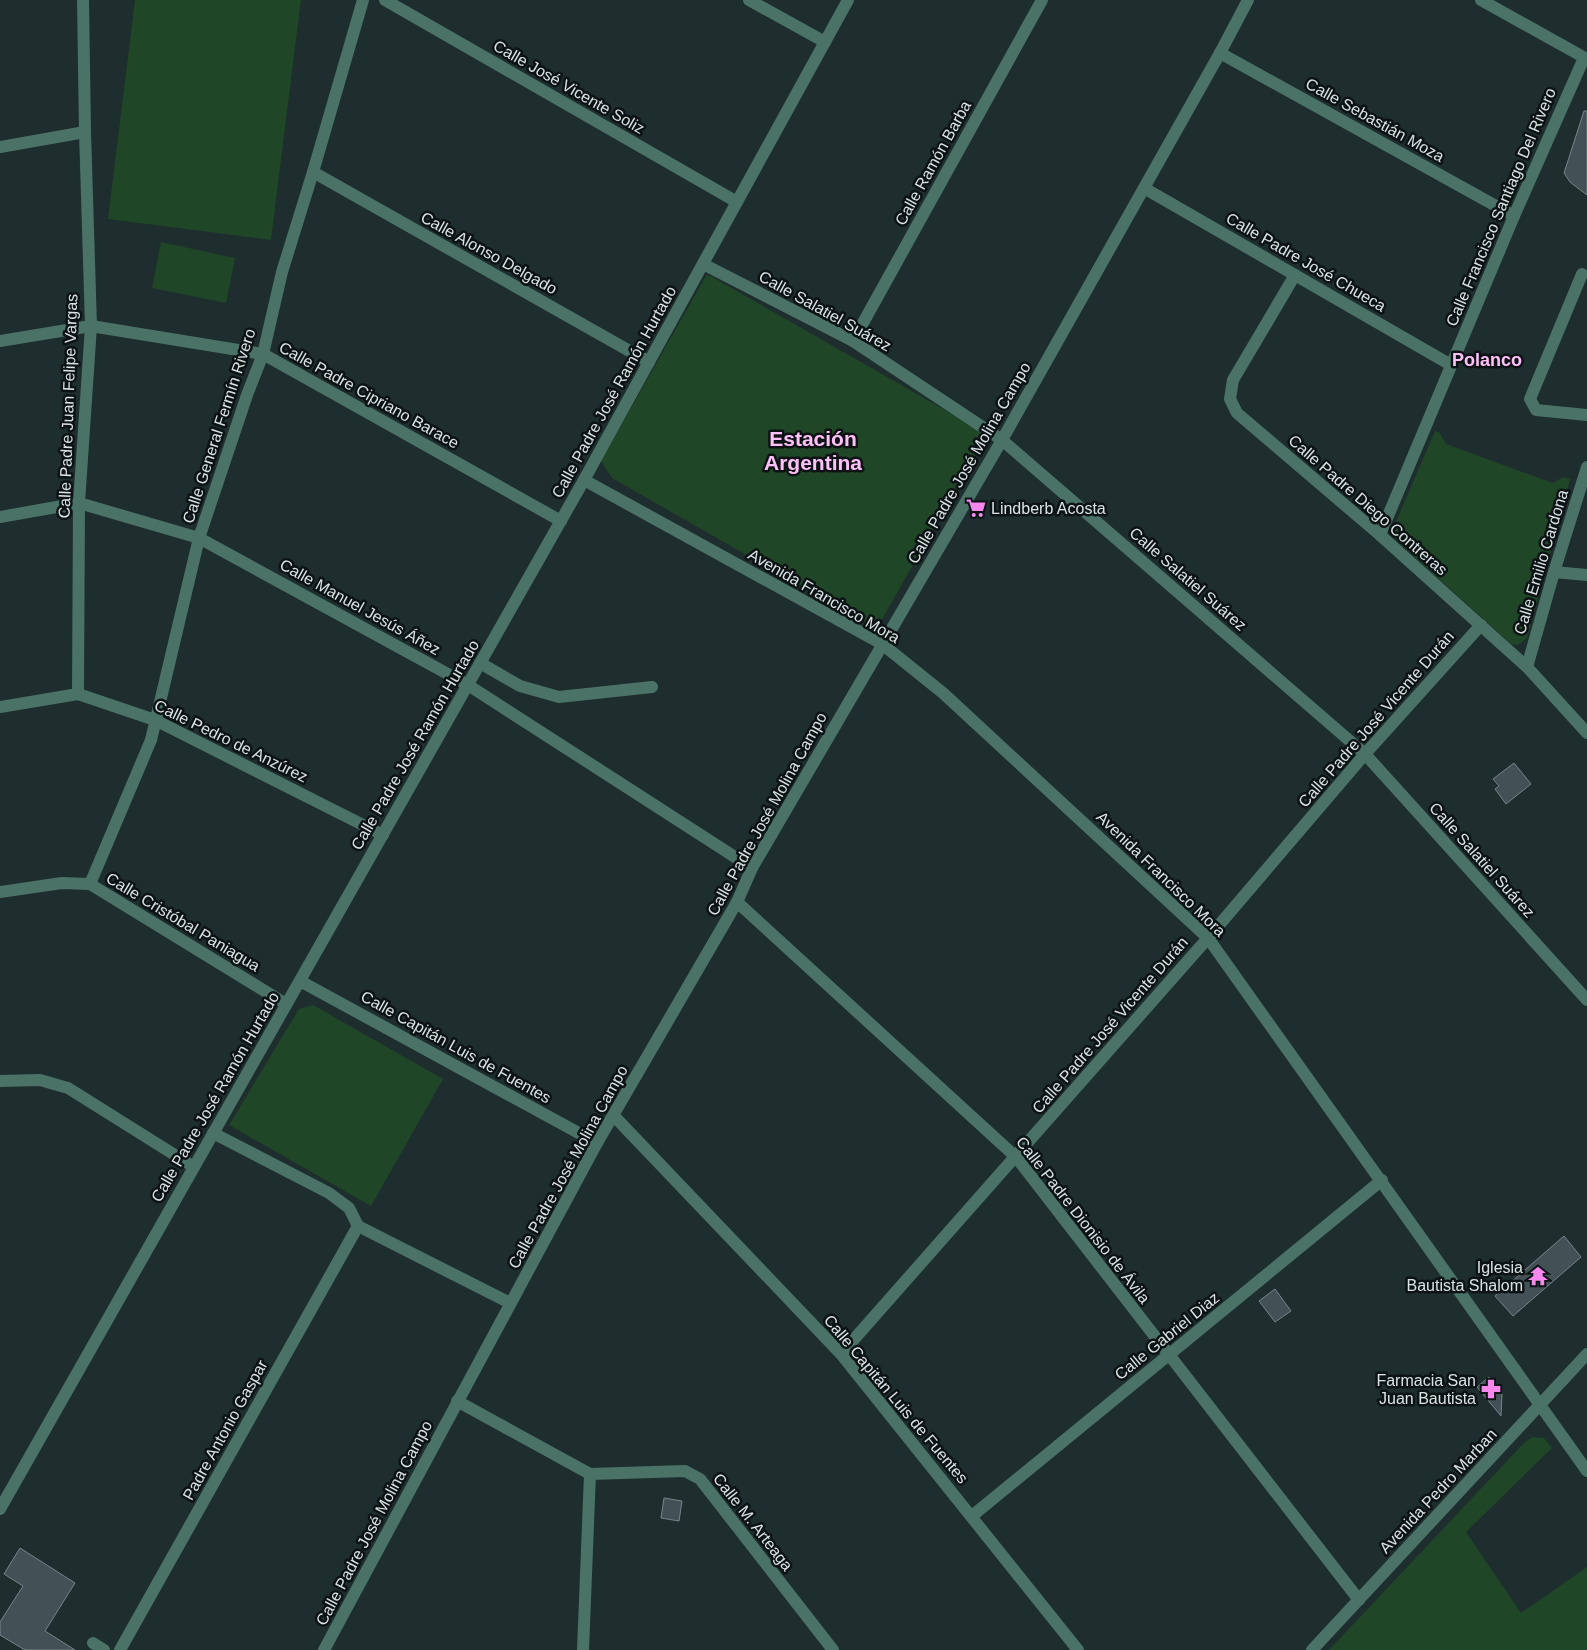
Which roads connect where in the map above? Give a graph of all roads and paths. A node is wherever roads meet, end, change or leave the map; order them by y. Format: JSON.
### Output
{"nodes":[{"id":1,"x":83,"y":0,"type":"edge"},
{"id":2,"x":363,"y":0,"type":"edge"},
{"id":3,"x":385,"y":0,"type":"edge"},
{"id":4,"x":749,"y":0,"type":"edge"},
{"id":5,"x":848,"y":0,"type":"edge"},
{"id":6,"x":1042,"y":0,"type":"edge"},
{"id":7,"x":1248,"y":0,"type":"edge"},
{"id":8,"x":1481,"y":0,"type":"edge"},
{"id":9,"x":825,"y":42,"type":"junction"},
{"id":10,"x":1220,"y":52,"type":"junction"},
{"id":11,"x":1585,"y":59,"type":"edge"},
{"id":12,"x":85,"y":132,"type":"junction"},
{"id":13,"x":0,"y":146,"type":"edge"},
{"id":14,"x":313,"y":172,"type":"junction"},
{"id":15,"x":1144,"y":188,"type":"junction"},
{"id":16,"x":737,"y":202,"type":"junction"},
{"id":17,"x":1514,"y":216,"type":"junction"},
{"id":18,"x":703,"y":264,"type":"junction"},
{"id":19,"x":1582,"y":274,"type":"dead end"},
{"id":20,"x":1295,"y":275,"type":"junction"},
{"id":21,"x":91,"y":326,"type":"junction"},
{"id":22,"x":0,"y":341,"type":"edge"},
{"id":23,"x":852,"y":341,"type":"junction"},
{"id":24,"x":263,"y":354,"type":"junction"},
{"id":25,"x":649,"y":362,"type":"junction"},
{"id":26,"x":1451,"y":365,"type":"junction"},
{"id":27,"x":1587,"y":415,"type":"edge"},
{"id":28,"x":1002,"y":440,"type":"junction"},
{"id":29,"x":1587,"y":467,"type":"edge"},
{"id":30,"x":584,"y":480,"type":"junction"},
{"id":31,"x":79,"y":503,"type":"junction"},
{"id":32,"x":0,"y":517,"type":"edge"},
{"id":33,"x":561,"y":521,"type":"junction"},
{"id":34,"x":1380,"y":535,"type":"junction"},
{"id":35,"x":199,"y":538,"type":"junction"},
{"id":36,"x":1554,"y":572,"type":"junction"},
{"id":37,"x":1587,"y":575,"type":"edge"},
{"id":38,"x":1481,"y":625,"type":"junction"},
{"id":39,"x":882,"y":644,"type":"junction"},
{"id":40,"x":480,"y":662,"type":"junction"},
{"id":41,"x":1527,"y":667,"type":"junction"},
{"id":42,"x":468,"y":685,"type":"junction"},
{"id":43,"x":652,"y":687,"type":"dead end"},
{"id":44,"x":78,"y":694,"type":"junction"},
{"id":45,"x":0,"y":707,"type":"edge"},
{"id":46,"x":155,"y":720,"type":"junction"},
{"id":47,"x":1587,"y":733,"type":"edge"},
{"id":48,"x":1365,"y":754,"type":"junction"},
{"id":49,"x":383,"y":835,"type":"junction"},
{"id":50,"x":752,"y":868,"type":"junction"},
{"id":51,"x":90,"y":884,"type":"junction"},
{"id":52,"x":0,"y":892,"type":"edge"},
{"id":53,"x":737,"y":902,"type":"junction"},
{"id":54,"x":1208,"y":938,"type":"junction"},
{"id":55,"x":300,"y":981,"type":"junction"},
{"id":56,"x":1587,"y":1000,"type":"edge"},
{"id":57,"x":286,"y":1004,"type":"junction"},
{"id":58,"x":0,"y":1081,"type":"edge"},
{"id":59,"x":614,"y":1116,"type":"junction"},
{"id":60,"x":213,"y":1133,"type":"junction"},
{"id":61,"x":597,"y":1142,"type":"junction"},
{"id":62,"x":1016,"y":1157,"type":"junction"},
{"id":63,"x":194,"y":1167,"type":"junction"},
{"id":64,"x":1382,"y":1180,"type":"junction"},
{"id":65,"x":358,"y":1226,"type":"junction"},
{"id":66,"x":510,"y":1303,"type":"junction"},
{"id":67,"x":841,"y":1354,"type":"junction"},
{"id":68,"x":1587,"y":1354,"type":"edge"},
{"id":69,"x":1169,"y":1356,"type":"junction"},
{"id":70,"x":457,"y":1401,"type":"junction"},
{"id":71,"x":1540,"y":1404,"type":"junction"},
{"id":72,"x":1587,"y":1471,"type":"edge"},
{"id":73,"x":590,"y":1474,"type":"junction"},
{"id":74,"x":1,"y":1505,"type":"edge"},
{"id":75,"x":972,"y":1516,"type":"junction"},
{"id":76,"x":1359,"y":1600,"type":"junction"},
{"id":77,"x":92,"y":1643,"type":"dead end"},
{"id":78,"x":104,"y":1650,"type":"edge"},
{"id":79,"x":120,"y":1650,"type":"edge"},
{"id":80,"x":324,"y":1650,"type":"edge"},
{"id":81,"x":584,"y":1650,"type":"edge"},
{"id":82,"x":833,"y":1650,"type":"edge"},
{"id":83,"x":1078,"y":1650,"type":"edge"},
{"id":84,"x":1312,"y":1650,"type":"edge"}],
"edges":[{"from":1,"to":12,"type":"street","name":"Calle Padre Juan Felipe Vargas"},
{"from":2,"to":14,"type":"street","name":"Calle General Fermín Rivero"},
{"from":3,"to":16,"type":"street","name":"Calle José Vicente Soliz"},
{"from":4,"to":9,"type":"street"},
{"from":5,"to":9,"type":"street","name":"Calle Padre José Ramón Hurtado"},
{"from":6,"to":23,"type":"street","name":"Calle Ramón Barba"},
{"from":7,"to":10,"type":"street","name":"Calle Padre José Molina Campo"},
{"from":8,"to":11,"type":"street"},
{"from":9,"to":16,"type":"street","name":"Calle Padre José Ramón Hurtado"},
{"from":10,"to":15,"type":"street","name":"Calle Padre José Molina Campo"},
{"from":10,"to":17,"type":"street","name":"Calle Sebastián Moza"},
{"from":11,"to":17,"type":"street","name":"Calle Francisco Santiago Del Rivero"},
{"from":12,"to":13,"type":"street"},
{"from":12,"to":21,"type":"street","name":"Calle Padre Juan Felipe Vargas"},
{"from":14,"to":24,"type":"street","name":"Calle General Fermín Rivero"},
{"from":14,"to":25,"type":"street","name":"Calle Alonso Delgado"},
{"from":15,"to":20,"type":"street","name":"Calle Padre José Chueca"},
{"from":15,"to":28,"type":"street","name":"Calle Padre José Molina Campo"},
{"from":16,"to":18,"type":"street","name":"Calle Padre José Ramón Hurtado"},
{"from":17,"to":26,"type":"street","name":"Calle Francisco Santiago Del Rivero"},
{"from":18,"to":23,"type":"street","name":"Calle Salatiel Suárez"},
{"from":18,"to":25,"type":"street","name":"Calle Padre José Ramón Hurtado"},
{"from":19,"to":27,"type":"street"},
{"from":20,"to":26,"type":"street","name":"Calle Padre José Chueca"},
{"from":20,"to":34,"type":"street","name":"Calle Padre Diego Contreras"},
{"from":21,"to":22,"type":"street","name":"Calle Padre Cipriano Barace"},
{"from":21,"to":24,"type":"street","name":"Calle Padre Cipriano Barace"},
{"from":21,"to":31,"type":"street","name":"Calle Padre Juan Felipe Vargas"},
{"from":23,"to":28,"type":"street","name":"Calle Salatiel Suárez"},
{"from":24,"to":33,"type":"street","name":"Calle Padre Cipriano Barace"},
{"from":24,"to":35,"type":"street","name":"Calle General Fermín Rivero"},
{"from":25,"to":30,"type":"street","name":"Calle Padre José Ramón Hurtado"},
{"from":26,"to":34,"type":"street","name":"Calle Francisco Santiago Del Rivero"},
{"from":28,"to":39,"type":"street","name":"Calle Padre José Molina Campo"},
{"from":28,"to":48,"type":"street","name":"Calle Salatiel Suárez"},
{"from":29,"to":36,"type":"street","name":"Calle Emilio Cardona"},
{"from":30,"to":33,"type":"street","name":"Calle Padre José Ramón Hurtado"},
{"from":30,"to":39,"type":"street","name":"Avenida Francisco Mora"},
{"from":31,"to":32,"type":"street","name":"Calle Manuel Jesús Áñez"},
{"from":31,"to":35,"type":"street","name":"Calle Manuel Jesús Áñez"},
{"from":31,"to":44,"type":"street","name":"Calle Padre Juan Felipe Vargas"},
{"from":33,"to":40,"type":"street","name":"Calle Padre José Ramón Hurtado"},
{"from":34,"to":38,"type":"street","name":"Calle Padre Diego Contreras"},
{"from":35,"to":42,"type":"street","name":"Calle Manuel Jesús Áñez"},
{"from":35,"to":46,"type":"street","name":"Calle General Fermín Rivero"},
{"from":36,"to":37,"type":"street"},
{"from":36,"to":41,"type":"street","name":"Calle Emilio Cardona"},
{"from":38,"to":41,"type":"street","name":"Calle Padre Diego Contreras"},
{"from":38,"to":48,"type":"street","name":"Calle Padre José Vicente Durán"},
{"from":39,"to":50,"type":"street","name":"Calle Padre José Molina Campo"},
{"from":39,"to":54,"type":"street","name":"Avenida Francisco Mora"},
{"from":40,"to":42,"type":"street","name":"Calle Padre José Ramón Hurtado"},
{"from":40,"to":43,"type":"street"},
{"from":41,"to":47,"type":"street","name":"Calle Padre Diego Contreras"},
{"from":42,"to":49,"type":"street","name":"Calle Padre José Ramón Hurtado"},
{"from":42,"to":50,"type":"street","name":"Calle Manuel Jesús Áñez"},
{"from":44,"to":45,"type":"street","name":"Calle Pedro de Anzúrez"},
{"from":44,"to":46,"type":"street","name":"Calle Pedro de Anzúrez"},
{"from":46,"to":49,"type":"street","name":"Calle Pedro de Anzúrez"},
{"from":46,"to":51,"type":"street","name":"Calle General Fermín Rivero"},
{"from":48,"to":54,"type":"street","name":"Calle Padre José Vicente Durán"},
{"from":48,"to":56,"type":"street","name":"Calle Salatiel Suárez"},
{"from":49,"to":55,"type":"street","name":"Calle Padre José Ramón Hurtado"},
{"from":50,"to":53,"type":"street","name":"Calle Padre José Molina Campo"},
{"from":51,"to":52,"type":"street","name":"Calle Cristóbal Paniagua"},
{"from":51,"to":57,"type":"street","name":"Calle Cristóbal Paniagua"},
{"from":53,"to":59,"type":"street","name":"Calle Padre José Molina Campo"},
{"from":53,"to":62,"type":"street","name":"Calle Padre Dionisio de Ávila"},
{"from":54,"to":62,"type":"street","name":"Calle Padre José Vicente Durán"},
{"from":54,"to":64,"type":"street","name":"Avenida Francisco Mora"},
{"from":55,"to":57,"type":"street","name":"Calle Padre José Ramón Hurtado"},
{"from":55,"to":61,"type":"street","name":"Calle Capitán Luis de Fuentes"},
{"from":57,"to":60,"type":"street","name":"Calle Padre José Ramón Hurtado"},
{"from":58,"to":63,"type":"street"},
{"from":59,"to":61,"type":"street","name":"Calle Padre José Molina Campo"},
{"from":59,"to":67,"type":"street","name":"Calle Capitán Luis de Fuentes"},
{"from":60,"to":63,"type":"street","name":"Calle Padre José Ramón Hurtado"},
{"from":60,"to":65,"type":"street"},
{"from":61,"to":66,"type":"street","name":"Calle Padre José Molina Campo"},
{"from":62,"to":67,"type":"street","name":"Calle Padre José Vicente Durán"},
{"from":62,"to":69,"type":"street","name":"Calle Padre Dionisio de Ávila"},
{"from":63,"to":74,"type":"street","name":"Calle Padre José Ramón Hurtado"},
{"from":64,"to":69,"type":"street","name":"Calle Gabriel Diaz"},
{"from":64,"to":71,"type":"street","name":"Avenida Francisco Mora"},
{"from":65,"to":66,"type":"street"},
{"from":65,"to":79,"type":"street","name":"Padre Antonio Gaspar"},
{"from":66,"to":70,"type":"street","name":"Calle Padre José Molina Campo"},
{"from":67,"to":75,"type":"street","name":"Calle Capitán Luis de Fuentes"},
{"from":68,"to":71,"type":"street","name":"Avenida Pedro Marban"},
{"from":69,"to":75,"type":"street","name":"Calle Gabriel Diaz"},
{"from":69,"to":76,"type":"street","name":"Calle Padre Dionisio de Ávila"},
{"from":70,"to":73,"type":"street","name":"Calle M. Arteaga"},
{"from":70,"to":80,"type":"street","name":"Calle Padre José Molina Campo"},
{"from":71,"to":72,"type":"street","name":"Avenida Francisco Mora"},
{"from":71,"to":76,"type":"street","name":"Avenida Pedro Marban"},
{"from":73,"to":81,"type":"street"},
{"from":73,"to":82,"type":"street","name":"Calle M. Arteaga"},
{"from":75,"to":83,"type":"street","name":"Calle Capitán Luis de Fuentes"},
{"from":76,"to":84,"type":"street","name":"Avenida Pedro Marban"},
{"from":77,"to":78,"type":"street"}]}
